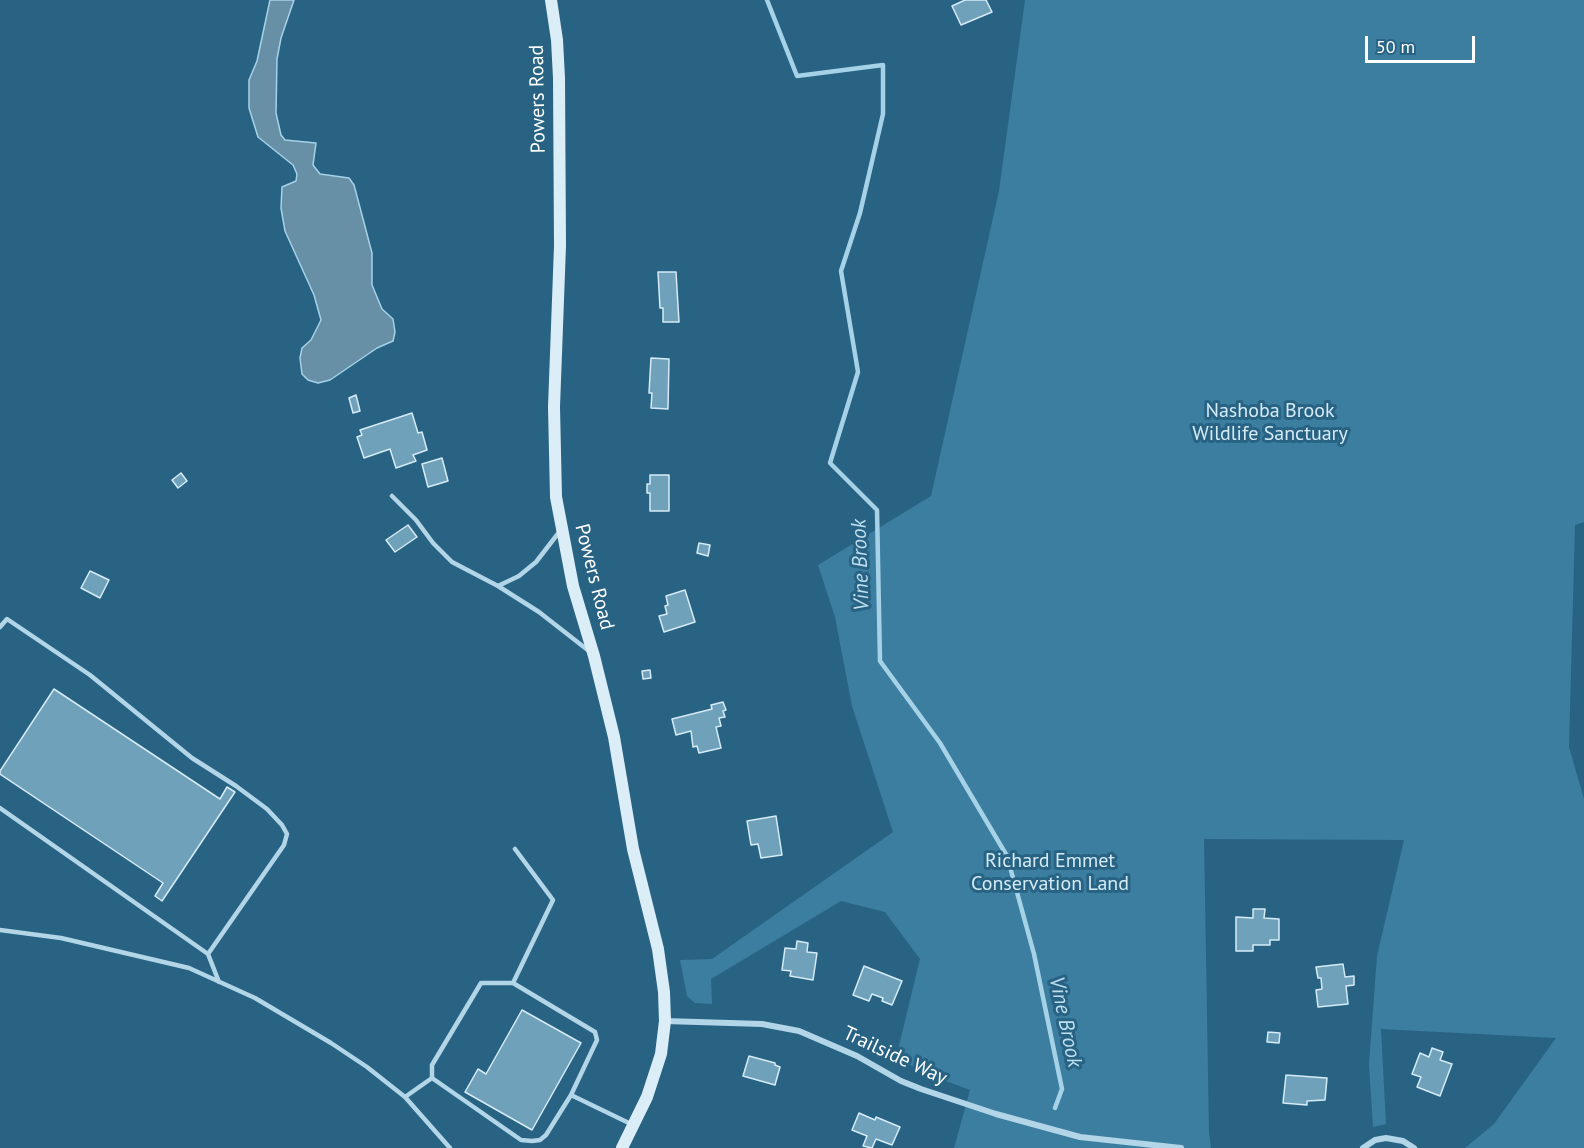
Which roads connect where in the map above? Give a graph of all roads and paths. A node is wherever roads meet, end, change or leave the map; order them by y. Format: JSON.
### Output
{"nodes":[{"id":1,"x":551,"y":0,"type":"edge"},
{"id":2,"x":392,"y":496,"type":"dead end"},
{"id":3,"x":562,"y":529,"type":"junction"},
{"id":4,"x":498,"y":586,"type":"junction"},
{"id":5,"x":0,"y":627,"type":"edge"},
{"id":6,"x":594,"y":656,"type":"junction"},
{"id":7,"x":0,"y":808,"type":"edge"},
{"id":8,"x":515,"y":849,"type":"dead end"},
{"id":9,"x":0,"y":930,"type":"edge"},
{"id":10,"x":208,"y":954,"type":"junction"},
{"id":11,"x":219,"y":982,"type":"junction"},
{"id":12,"x":513,"y":984,"type":"junction"},
{"id":13,"x":665,"y":1021,"type":"junction"},
{"id":14,"x":432,"y":1078,"type":"junction"},
{"id":15,"x":571,"y":1095,"type":"junction"},
{"id":16,"x":405,"y":1097,"type":"junction"},
{"id":17,"x":633,"y":1125,"type":"junction"},
{"id":18,"x":450,"y":1148,"type":"edge"},
{"id":19,"x":622,"y":1148,"type":"edge"},
{"id":20,"x":1181,"y":1148,"type":"edge"},
{"id":21,"x":1363,"y":1148,"type":"edge"},
{"id":22,"x":1414,"y":1148,"type":"edge"}],
"edges":[{"from":1,"to":3,"type":"main road","name":"Powers Road"},
{"from":2,"to":4,"type":"lane"},
{"from":3,"to":4,"type":"lane"},
{"from":3,"to":6,"type":"main road","name":"Powers Road"},
{"from":4,"to":6,"type":"lane"},
{"from":5,"to":10,"type":"lane"},
{"from":6,"to":13,"type":"main road","name":"Powers Road"},
{"from":7,"to":10,"type":"lane"},
{"from":8,"to":12,"type":"lane"},
{"from":9,"to":11,"type":"lane"},
{"from":10,"to":11,"type":"lane"},
{"from":11,"to":16,"type":"lane"},
{"from":12,"to":14,"type":"lane"},
{"from":12,"to":15,"type":"lane"},
{"from":13,"to":17,"type":"main road","name":"Powers Road"},
{"from":13,"to":20,"type":"street","name":"Trailside Way"},
{"from":14,"to":15,"type":"lane"},
{"from":14,"to":16,"type":"lane"},
{"from":15,"to":17,"type":"lane"},
{"from":16,"to":18,"type":"lane"},
{"from":17,"to":19,"type":"main road","name":"Powers Road"},
{"from":21,"to":22,"type":"street"}]}
